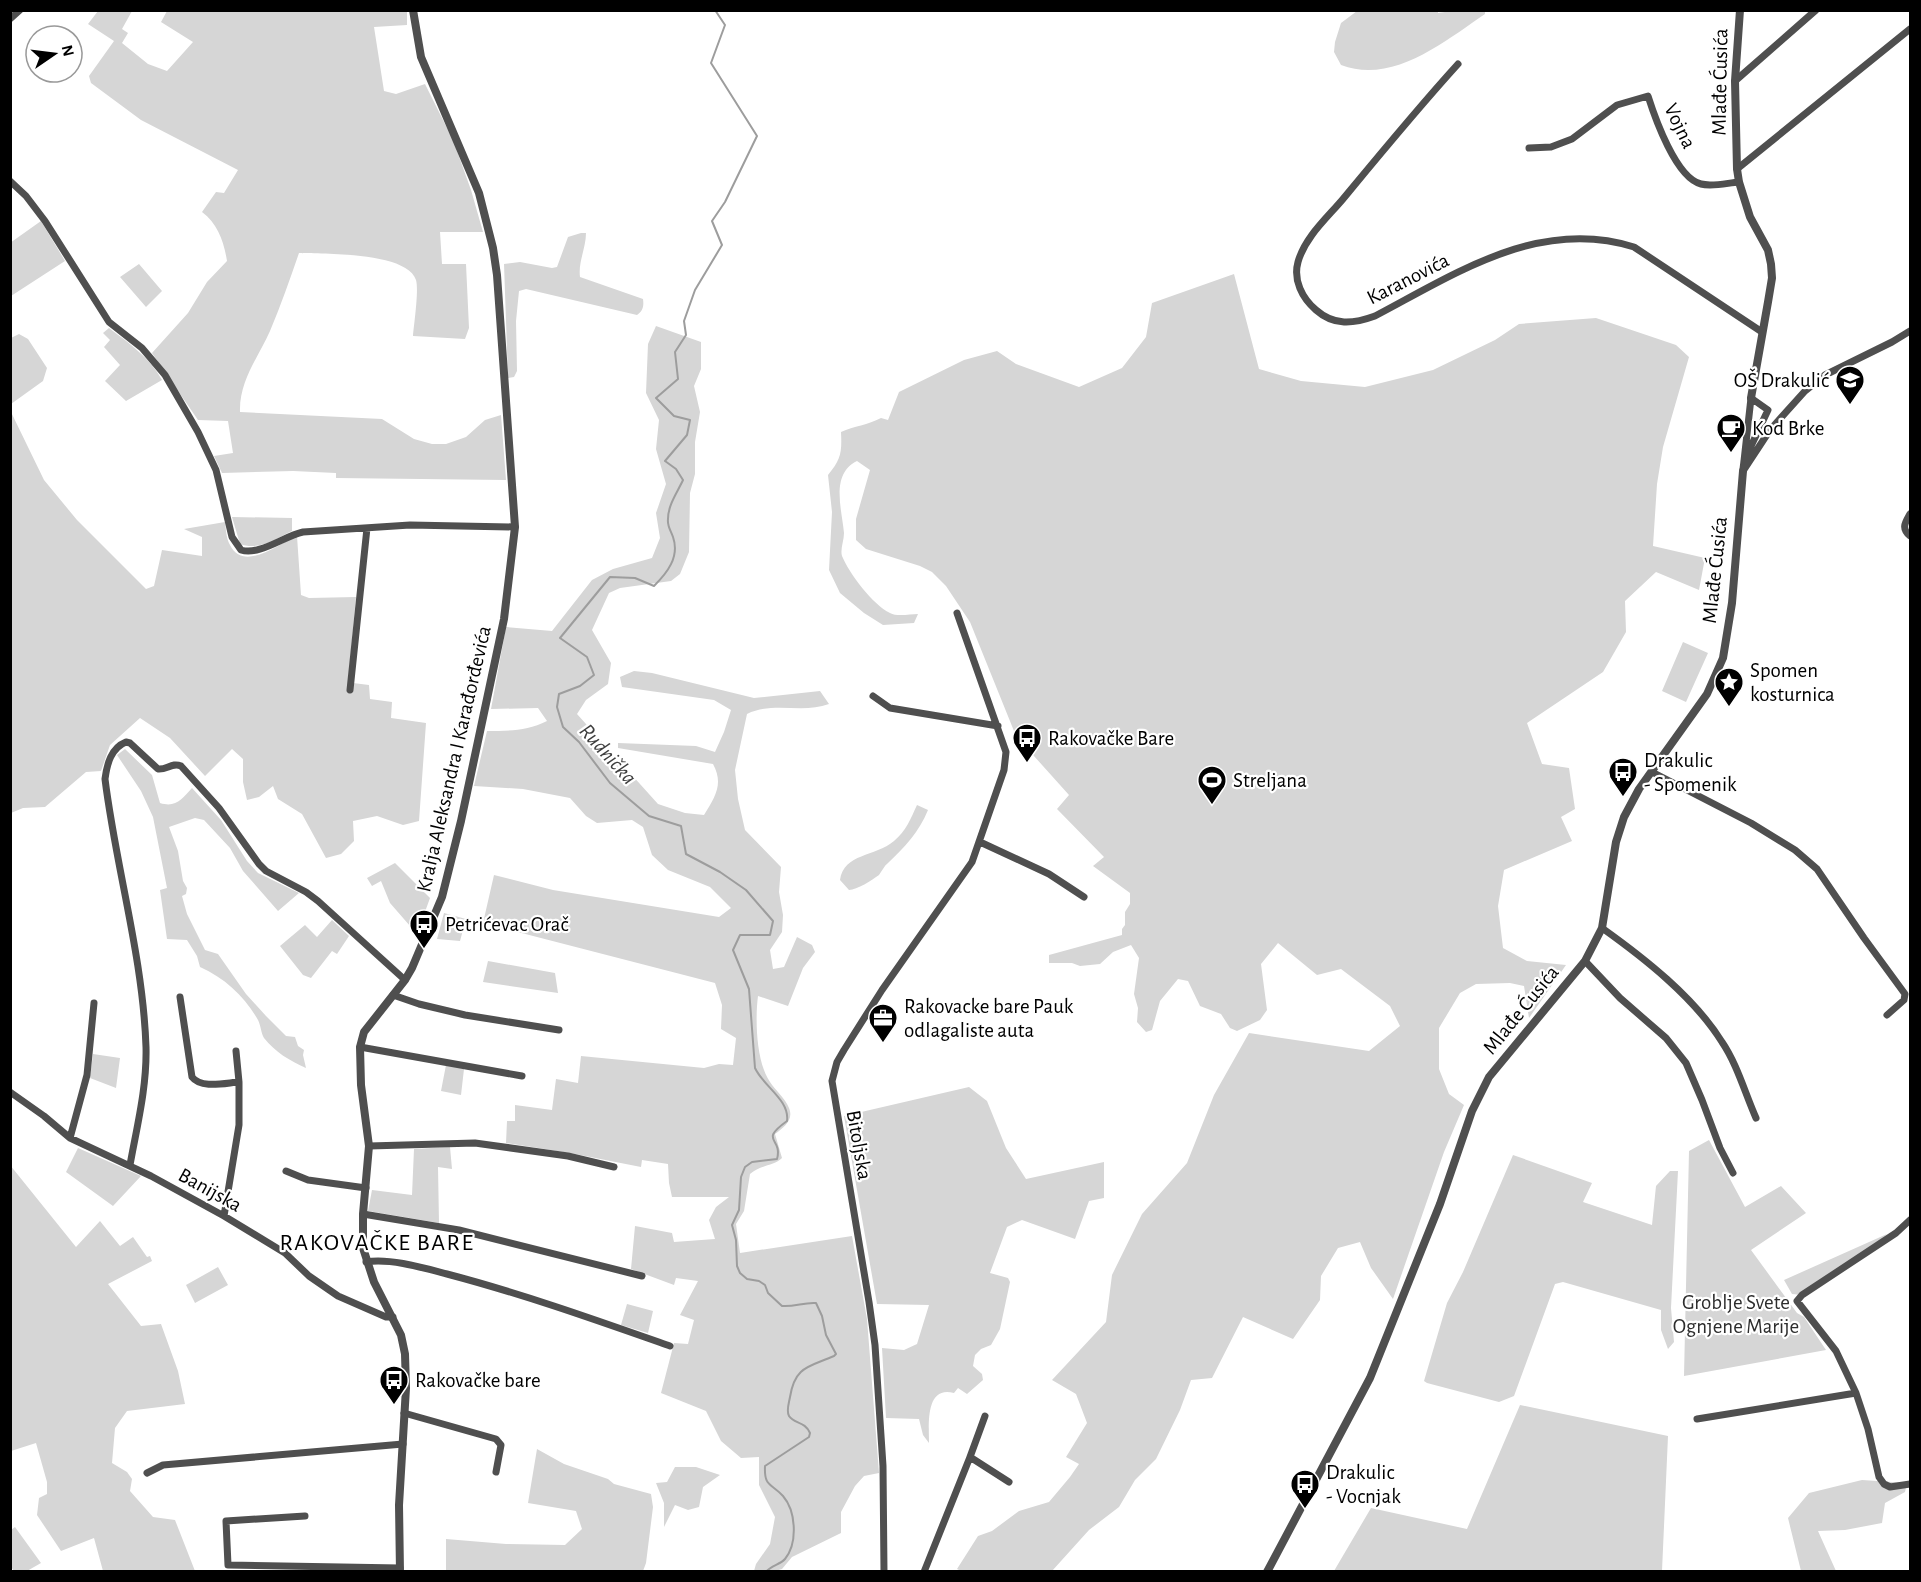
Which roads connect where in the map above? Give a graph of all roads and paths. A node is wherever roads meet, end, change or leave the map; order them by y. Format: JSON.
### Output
{"nodes":[{"id":1,"x":20,"y":10,"type":"edge"},
{"id":2,"x":413,"y":10,"type":"edge"},
{"id":3,"x":1740,"y":10,"type":"edge"},
{"id":4,"x":1816,"y":10,"type":"edge"},
{"id":5,"x":10,"y":20,"type":"edge"},
{"id":6,"x":1911,"y":29,"type":"edge"},
{"id":7,"x":1458,"y":64,"type":"dead end"},
{"id":8,"x":1735,"y":81,"type":"junction"},
{"id":9,"x":1529,"y":148,"type":"dead end"},
{"id":10,"x":1737,"y":169,"type":"junction"},
{"id":11,"x":10,"y":181,"type":"edge"},
{"id":12,"x":1739,"y":182,"type":"junction"},
{"id":13,"x":1911,"y":331,"type":"edge"},
{"id":14,"x":1762,"y":332,"type":"junction"},
{"id":15,"x":1751,"y":398,"type":"junction"},
{"id":16,"x":1744,"y":461,"type":"junction"},
{"id":17,"x":1743,"y":471,"type":"junction"},
{"id":18,"x":1911,"y":514,"type":"edge"},
{"id":19,"x":515,"y":526,"type":"junction"},
{"id":20,"x":367,"y":528,"type":"junction"},
{"id":21,"x":1911,"y":536,"type":"edge"},
{"id":22,"x":957,"y":613,"type":"dead end"},
{"id":23,"x":350,"y":690,"type":"dead end"},
{"id":24,"x":873,"y":696,"type":"dead end"},
{"id":25,"x":998,"y":726,"type":"junction"},
{"id":26,"x":1652,"y":772,"type":"junction"},
{"id":27,"x":980,"y":842,"type":"junction"},
{"id":28,"x":1084,"y":897,"type":"dead end"},
{"id":29,"x":1602,"y":928,"type":"junction"},
{"id":30,"x":1585,"y":961,"type":"junction"},
{"id":31,"x":405,"y":980,"type":"junction"},
{"id":32,"x":393,"y":995,"type":"junction"},
{"id":33,"x":180,"y":997,"type":"dead end"},
{"id":34,"x":93,"y":1003,"type":"dead end"},
{"id":35,"x":1887,"y":1015,"type":"dead end"},
{"id":36,"x":559,"y":1030,"type":"dead end"},
{"id":37,"x":360,"y":1047,"type":"junction"},
{"id":38,"x":236,"y":1051,"type":"dead end"},
{"id":39,"x":522,"y":1076,"type":"dead end"},
{"id":40,"x":239,"y":1082,"type":"junction"},
{"id":41,"x":10,"y":1092,"type":"edge"},
{"id":42,"x":1756,"y":1118,"type":"dead end"},
{"id":43,"x":70,"y":1138,"type":"junction"},
{"id":44,"x":369,"y":1146,"type":"junction"},
{"id":45,"x":130,"y":1166,"type":"junction"},
{"id":46,"x":614,"y":1167,"type":"dead end"},
{"id":47,"x":286,"y":1171,"type":"dead end"},
{"id":48,"x":1733,"y":1173,"type":"dead end"},
{"id":49,"x":366,"y":1188,"type":"junction"},
{"id":50,"x":363,"y":1214,"type":"junction"},
{"id":51,"x":225,"y":1216,"type":"junction"},
{"id":52,"x":1911,"y":1220,"type":"edge"},
{"id":53,"x":366,"y":1262,"type":"junction"},
{"id":54,"x":642,"y":1276,"type":"dead end"},
{"id":55,"x":393,"y":1317,"type":"junction"},
{"id":56,"x":670,"y":1346,"type":"dead end"},
{"id":57,"x":1856,"y":1393,"type":"junction"},
{"id":58,"x":404,"y":1413,"type":"junction"},
{"id":59,"x":985,"y":1416,"type":"dead end"},
{"id":60,"x":1697,"y":1419,"type":"dead end"},
{"id":61,"x":403,"y":1444,"type":"junction"},
{"id":62,"x":970,"y":1457,"type":"junction"},
{"id":63,"x":496,"y":1472,"type":"dead end"},
{"id":64,"x":147,"y":1473,"type":"dead end"},
{"id":65,"x":1008,"y":1482,"type":"dead end"},
{"id":66,"x":1911,"y":1484,"type":"edge"},
{"id":67,"x":305,"y":1516,"type":"dead end"},
{"id":68,"x":400,"y":1570,"type":"edge"},
{"id":69,"x":884,"y":1572,"type":"edge"},
{"id":70,"x":924,"y":1572,"type":"edge"},
{"id":71,"x":1267,"y":1572,"type":"edge"}],
"edges":[{"from":1,"to":5,"type":"street"},
{"from":2,"to":19,"type":"street","name":"Kralja Aleksandra I Karađorđevića"},
{"from":3,"to":8,"type":"street","name":"Mlađe Ćusića"},
{"from":4,"to":8,"type":"street"},
{"from":6,"to":10,"type":"street"},
{"from":7,"to":14,"type":"street","name":"Karanovića"},
{"from":8,"to":10,"type":"street","name":"Mlađe Ćusića"},
{"from":9,"to":12,"type":"street","name":"Vojna"},
{"from":10,"to":12,"type":"street","name":"Mlađe Ćusića"},
{"from":11,"to":20,"type":"street"},
{"from":12,"to":14,"type":"street","name":"Mlađe Ćusića"},
{"from":13,"to":17,"type":"street"},
{"from":14,"to":15,"type":"street","name":"Mlađe Ćusića"},
{"from":15,"to":16,"type":"street","name":"Mlađe Ćusića"},
{"from":15,"to":16,"type":"street","name":"Mlađe Ćusića"},
{"from":16,"to":17,"type":"street","name":"Mlađe Ćusića"},
{"from":17,"to":26,"type":"street","name":"Mlađe Ćusića"},
{"from":18,"to":21,"type":"street"},
{"from":19,"to":20,"type":"street"},
{"from":19,"to":31,"type":"street","name":"Kralja Aleksandra I Karađorđevića"},
{"from":20,"to":23,"type":"street"},
{"from":22,"to":25,"type":"street"},
{"from":24,"to":25,"type":"street"},
{"from":25,"to":27,"type":"street","name":"Bitoljska"},
{"from":26,"to":29,"type":"street","name":"Mlađe Ćusića"},
{"from":26,"to":35,"type":"street"},
{"from":27,"to":28,"type":"street"},
{"from":27,"to":69,"type":"street","name":"Bitoljska"},
{"from":29,"to":30,"type":"street","name":"Mlađe Ćusića"},
{"from":29,"to":42,"type":"street"},
{"from":30,"to":48,"type":"street"},
{"from":30,"to":71,"type":"street","name":"Mlađe Ćusića"},
{"from":31,"to":32,"type":"street","name":"Kralja Aleksandra I Karađorđevića"},
{"from":31,"to":45,"type":"street"},
{"from":32,"to":36,"type":"street"},
{"from":32,"to":37,"type":"street","name":"Kralja Aleksandra I Karađorđevića"},
{"from":33,"to":40,"type":"street"},
{"from":34,"to":43,"type":"street"},
{"from":37,"to":39,"type":"street"},
{"from":37,"to":44,"type":"street","name":"Kralja Aleksandra I Karađorđevića"},
{"from":38,"to":40,"type":"street"},
{"from":40,"to":51,"type":"street"},
{"from":41,"to":43,"type":"street","name":"Banijska"},
{"from":43,"to":45,"type":"street","name":"Banijska"},
{"from":44,"to":46,"type":"street"},
{"from":44,"to":49,"type":"street","name":"Kralja Aleksandra I Karađorđevića"},
{"from":45,"to":51,"type":"street","name":"Banijska"},
{"from":47,"to":49,"type":"street"},
{"from":49,"to":50,"type":"street","name":"Kralja Aleksandra I Karađorđevića"},
{"from":50,"to":53,"type":"street","name":"Kralja Aleksandra I Karađorđevića"},
{"from":50,"to":54,"type":"street"},
{"from":51,"to":55,"type":"street","name":"Banijska"},
{"from":52,"to":57,"type":"street"},
{"from":53,"to":55,"type":"street","name":"Kralja Aleksandra I Karađorđevića"},
{"from":53,"to":56,"type":"street"},
{"from":55,"to":58,"type":"street","name":"Kralja Aleksandra I Karađorđevića"},
{"from":57,"to":60,"type":"street"},
{"from":57,"to":66,"type":"street"},
{"from":58,"to":61,"type":"street","name":"Kralja Aleksandra I Karađorđevića"},
{"from":58,"to":63,"type":"street"},
{"from":59,"to":62,"type":"street"},
{"from":61,"to":64,"type":"street"},
{"from":61,"to":68,"type":"street","name":"Kralja Aleksandra I Karađorđevića"},
{"from":62,"to":65,"type":"street"},
{"from":62,"to":70,"type":"street"},
{"from":67,"to":68,"type":"street"}]}
